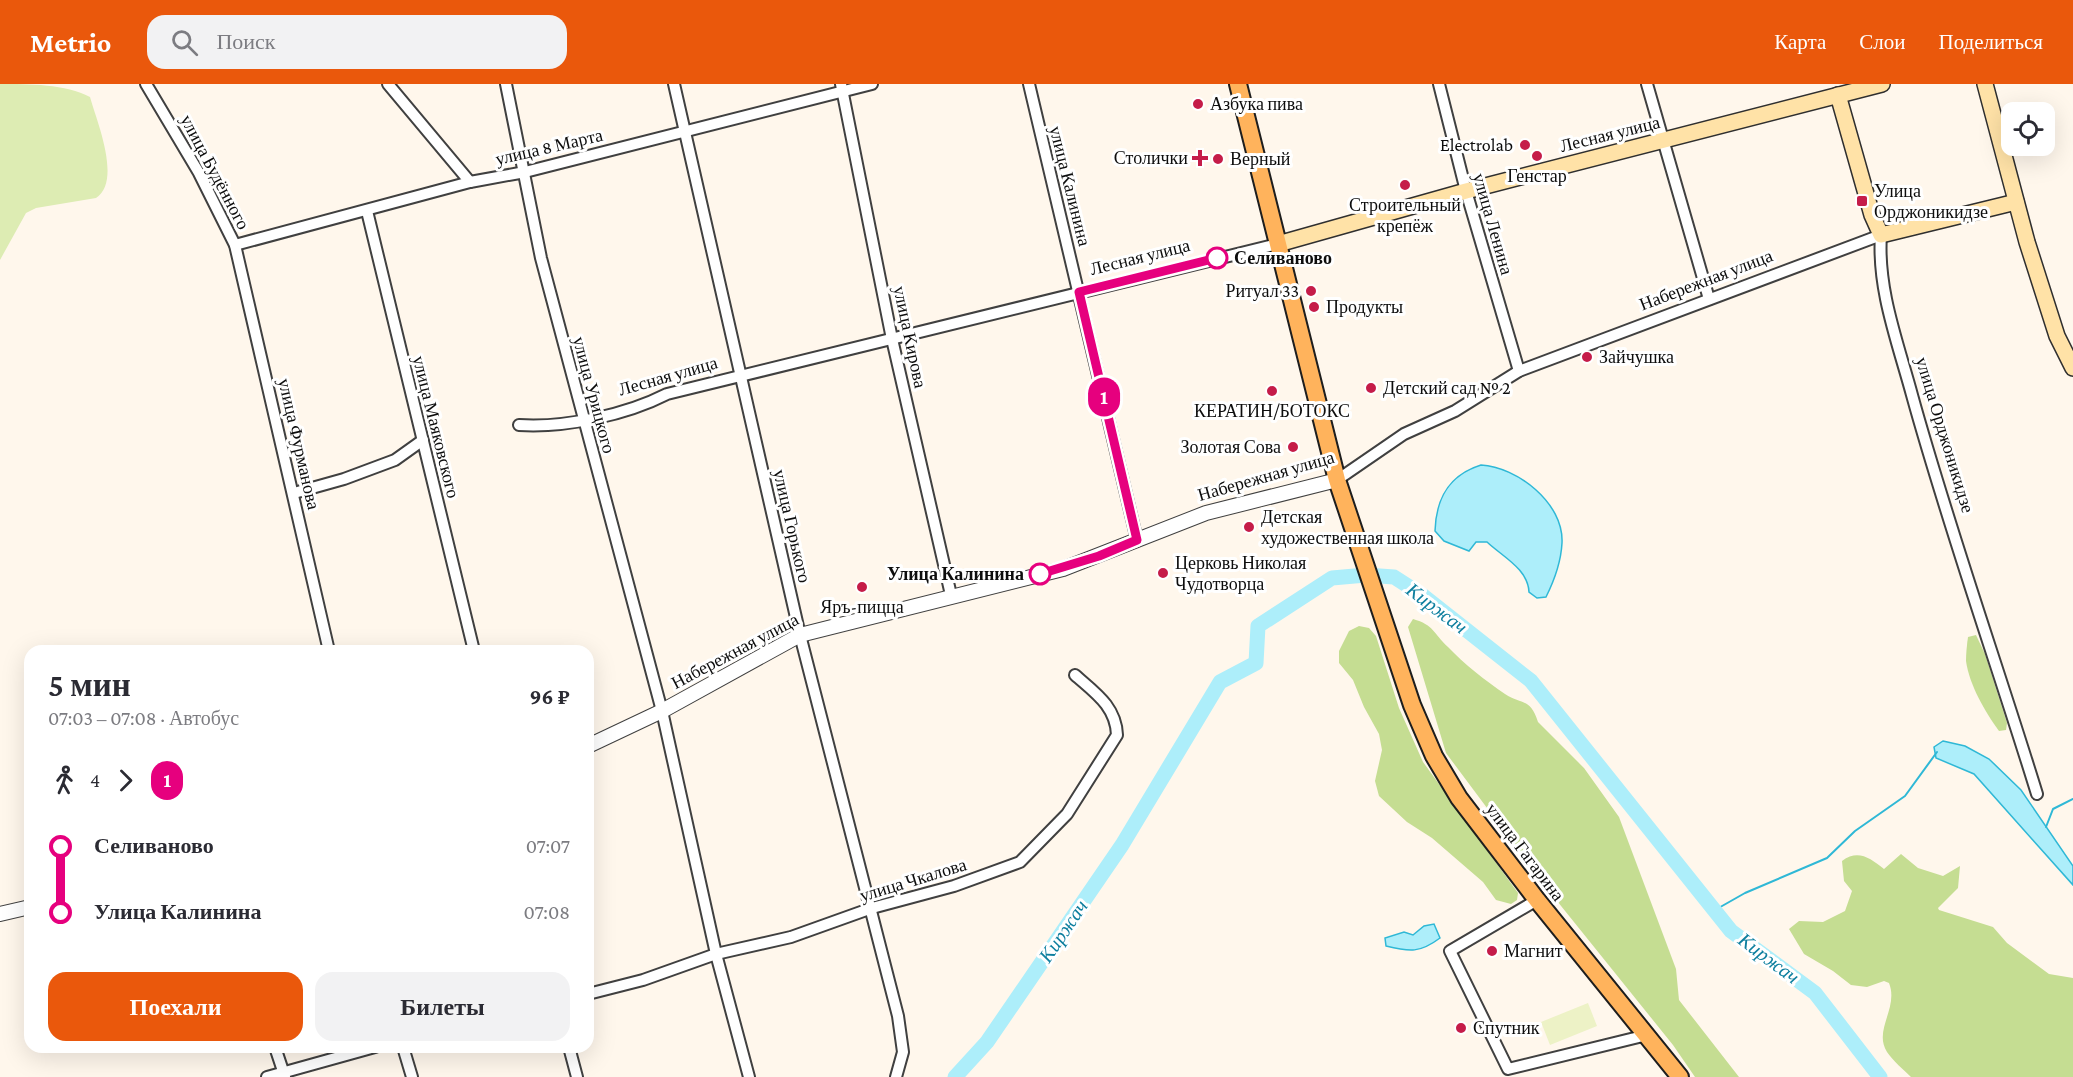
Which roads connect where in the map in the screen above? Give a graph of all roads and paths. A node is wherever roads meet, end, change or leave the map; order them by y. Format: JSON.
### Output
{"nodes":[{"id":1,"x":146,"y":84,"type":"edge"},
{"id":2,"x":388,"y":84,"type":"edge"},
{"id":3,"x":506,"y":84,"type":"edge"},
{"id":4,"x":674,"y":84,"type":"edge"},
{"id":5,"x":872,"y":84,"type":"edge"},
{"id":6,"x":1029,"y":84,"type":"edge"},
{"id":7,"x":1238,"y":84,"type":"edge"},
{"id":8,"x":1439,"y":84,"type":"edge"},
{"id":9,"x":1647,"y":84,"type":"edge"},
{"id":10,"x":1882,"y":84,"type":"edge"},
{"id":11,"x":1985,"y":84,"type":"edge"},
{"id":12,"x":842,"y":87,"type":"edge"},
{"id":13,"x":1836,"y":89,"type":"edge"},
{"id":14,"x":685,"y":131,"type":"junction"},
{"id":15,"x":1662,"y":140,"type":"junction"},
{"id":16,"x":525,"y":172,"type":"junction"},
{"id":17,"x":470,"y":182,"type":"junction"},
{"id":18,"x":1466,"y":191,"type":"junction"},
{"id":19,"x":2016,"y":202,"type":"junction"},
{"id":20,"x":366,"y":211,"type":"junction"},
{"id":21,"x":1881,"y":235,"type":"junction"},
{"id":22,"x":1278,"y":244,"type":"junction"},
{"id":23,"x":235,"y":245,"type":"junction"},
{"id":24,"x":1079,"y":292,"type":"junction"},
{"id":25,"x":1709,"y":299,"type":"junction"},
{"id":26,"x":892,"y":339,"type":"junction"},
{"id":27,"x":2073,"y":368,"type":"edge"},
{"id":28,"x":1519,"y":371,"type":"junction"},
{"id":29,"x":741,"y":376,"type":"junction"},
{"id":30,"x":582,"y":420,"type":"junction"},
{"id":31,"x":519,"y":425,"type":"dead end"},
{"id":32,"x":423,"y":440,"type":"junction"},
{"id":33,"x":1337,"y":480,"type":"junction"},
{"id":34,"x":294,"y":493,"type":"junction"},
{"id":35,"x":1137,"y":540,"type":"junction"},
{"id":36,"x":951,"y":595,"type":"junction"},
{"id":37,"x":800,"y":635,"type":"junction"},
{"id":38,"x":328,"y":645,"type":"edge"},
{"id":39,"x":473,"y":645,"type":"edge"},
{"id":40,"x":1074,"y":675,"type":"dead end"},
{"id":41,"x":662,"y":711,"type":"junction"},
{"id":42,"x":594,"y":743,"type":"edge"},
{"id":43,"x":2037,"y":794,"type":"dead end"},
{"id":44,"x":1537,"y":900,"type":"junction"},
{"id":45,"x":24,"y":908,"type":"edge"},
{"id":46,"x":872,"y":908,"type":"junction"},
{"id":47,"x":0,"y":914,"type":"edge"},
{"id":48,"x":716,"y":954,"type":"junction"},
{"id":49,"x":594,"y":992,"type":"edge"},
{"id":50,"x":1647,"y":1035,"type":"junction"},
{"id":51,"x":277,"y":1053,"type":"edge"},
{"id":52,"x":355,"y":1053,"type":"edge"},
{"id":53,"x":406,"y":1053,"type":"edge"},
{"id":54,"x":571,"y":1053,"type":"edge"},
{"id":55,"x":284,"y":1074,"type":"edge"},
{"id":56,"x":267,"y":1077,"type":"edge"},
{"id":57,"x":412,"y":1077,"type":"edge"},
{"id":58,"x":577,"y":1077,"type":"edge"},
{"id":59,"x":749,"y":1077,"type":"edge"},
{"id":60,"x":896,"y":1077,"type":"edge"},
{"id":61,"x":1680,"y":1077,"type":"edge"}],
"edges":[{"from":1,"to":23,"type":"street","name":"улица Будённого"},
{"from":2,"to":17,"type":"street"},
{"from":3,"to":16,"type":"street","name":"улица Урицкого"},
{"from":4,"to":14,"type":"street","name":"улица Горького"},
{"from":5,"to":12,"type":"street","name":"улица 8 Марта"},
{"from":6,"to":24,"type":"street","name":"улица Калинина"},
{"from":7,"to":22,"type":"main road","name":"улица Гагарина"},
{"from":8,"to":18,"type":"street","name":"улица Ленина"},
{"from":9,"to":15,"type":"street"},
{"from":10,"to":13,"type":"main road","name":"Лесная улица"},
{"from":11,"to":19,"type":"main road"},
{"from":12,"to":14,"type":"street","name":"улица 8 Марта"},
{"from":12,"to":26,"type":"street","name":"улица Кирова"},
{"from":13,"to":15,"type":"main road","name":"Лесная улица"},
{"from":13,"to":21,"type":"main road","name":"улица Орджоникидзе"},
{"from":14,"to":16,"type":"street","name":"улица 8 Марта"},
{"from":14,"to":29,"type":"street","name":"улица Горького"},
{"from":15,"to":18,"type":"main road","name":"Лесная улица"},
{"from":15,"to":25,"type":"street"},
{"from":16,"to":17,"type":"street","name":"улица 8 Марта"},
{"from":16,"to":30,"type":"street","name":"улица Урицкого"},
{"from":17,"to":20,"type":"street","name":"улица 8 Марта"},
{"from":18,"to":22,"type":"main road","name":"Лесная улица"},
{"from":18,"to":28,"type":"street","name":"улица Ленина"},
{"from":19,"to":21,"type":"main road","name":"Набережная улица"},
{"from":19,"to":27,"type":"main road"},
{"from":20,"to":23,"type":"street","name":"улица 8 Марта"},
{"from":20,"to":32,"type":"street","name":"улица Маяковского"},
{"from":21,"to":25,"type":"street","name":"Набережная улица"},
{"from":21,"to":43,"type":"street","name":"улица Орджоникидзе"},
{"from":22,"to":24,"type":"street","name":"Лесная улица"},
{"from":22,"to":33,"type":"main road","name":"улица Гагарина"},
{"from":23,"to":34,"type":"street","name":"улица Фурманова"},
{"from":24,"to":26,"type":"street","name":"Лесная улица"},
{"from":24,"to":35,"type":"street","name":"улица Калинина"},
{"from":25,"to":28,"type":"street","name":"Набережная улица"},
{"from":26,"to":29,"type":"street","name":"Лесная улица"},
{"from":26,"to":36,"type":"street","name":"улица Кирова"},
{"from":28,"to":33,"type":"street","name":"Набережная улица"},
{"from":29,"to":30,"type":"street","name":"Лесная улица"},
{"from":29,"to":37,"type":"street","name":"улица Горького"},
{"from":30,"to":31,"type":"street","name":"Лесная улица"},
{"from":30,"to":41,"type":"street","name":"улица Урицкого"},
{"from":32,"to":34,"type":"street"},
{"from":32,"to":39,"type":"street","name":"улица Маяковского"},
{"from":33,"to":35,"type":"street","name":"Набережная улица"},
{"from":33,"to":44,"type":"main road","name":"улица Гагарина"},
{"from":34,"to":38,"type":"street","name":"улица Фурманова"},
{"from":35,"to":36,"type":"street","name":"Набережная улица"},
{"from":36,"to":37,"type":"street","name":"Набережная улица"},
{"from":37,"to":41,"type":"street","name":"Набережная улица"},
{"from":37,"to":46,"type":"street","name":"улица Горького"},
{"from":40,"to":46,"type":"street","name":"улица Чкалова"},
{"from":41,"to":42,"type":"street","name":"Набережная улица"},
{"from":41,"to":48,"type":"street","name":"улица Урицкого"},
{"from":44,"to":50,"type":"main road","name":"улица Гагарина"},
{"from":44,"to":50,"type":"street"},
{"from":45,"to":47,"type":"street"},
{"from":46,"to":48,"type":"street","name":"улица Чкалова"},
{"from":46,"to":60,"type":"street","name":"улица Горького"},
{"from":48,"to":49,"type":"street","name":"улица Чкалова"},
{"from":48,"to":59,"type":"street","name":"улица Урицкого"},
{"from":50,"to":61,"type":"main road","name":"улица Гагарина"},
{"from":51,"to":55,"type":"street"},
{"from":52,"to":55,"type":"street"},
{"from":53,"to":57,"type":"street"},
{"from":54,"to":58,"type":"street"},
{"from":55,"to":56,"type":"street"}]}
